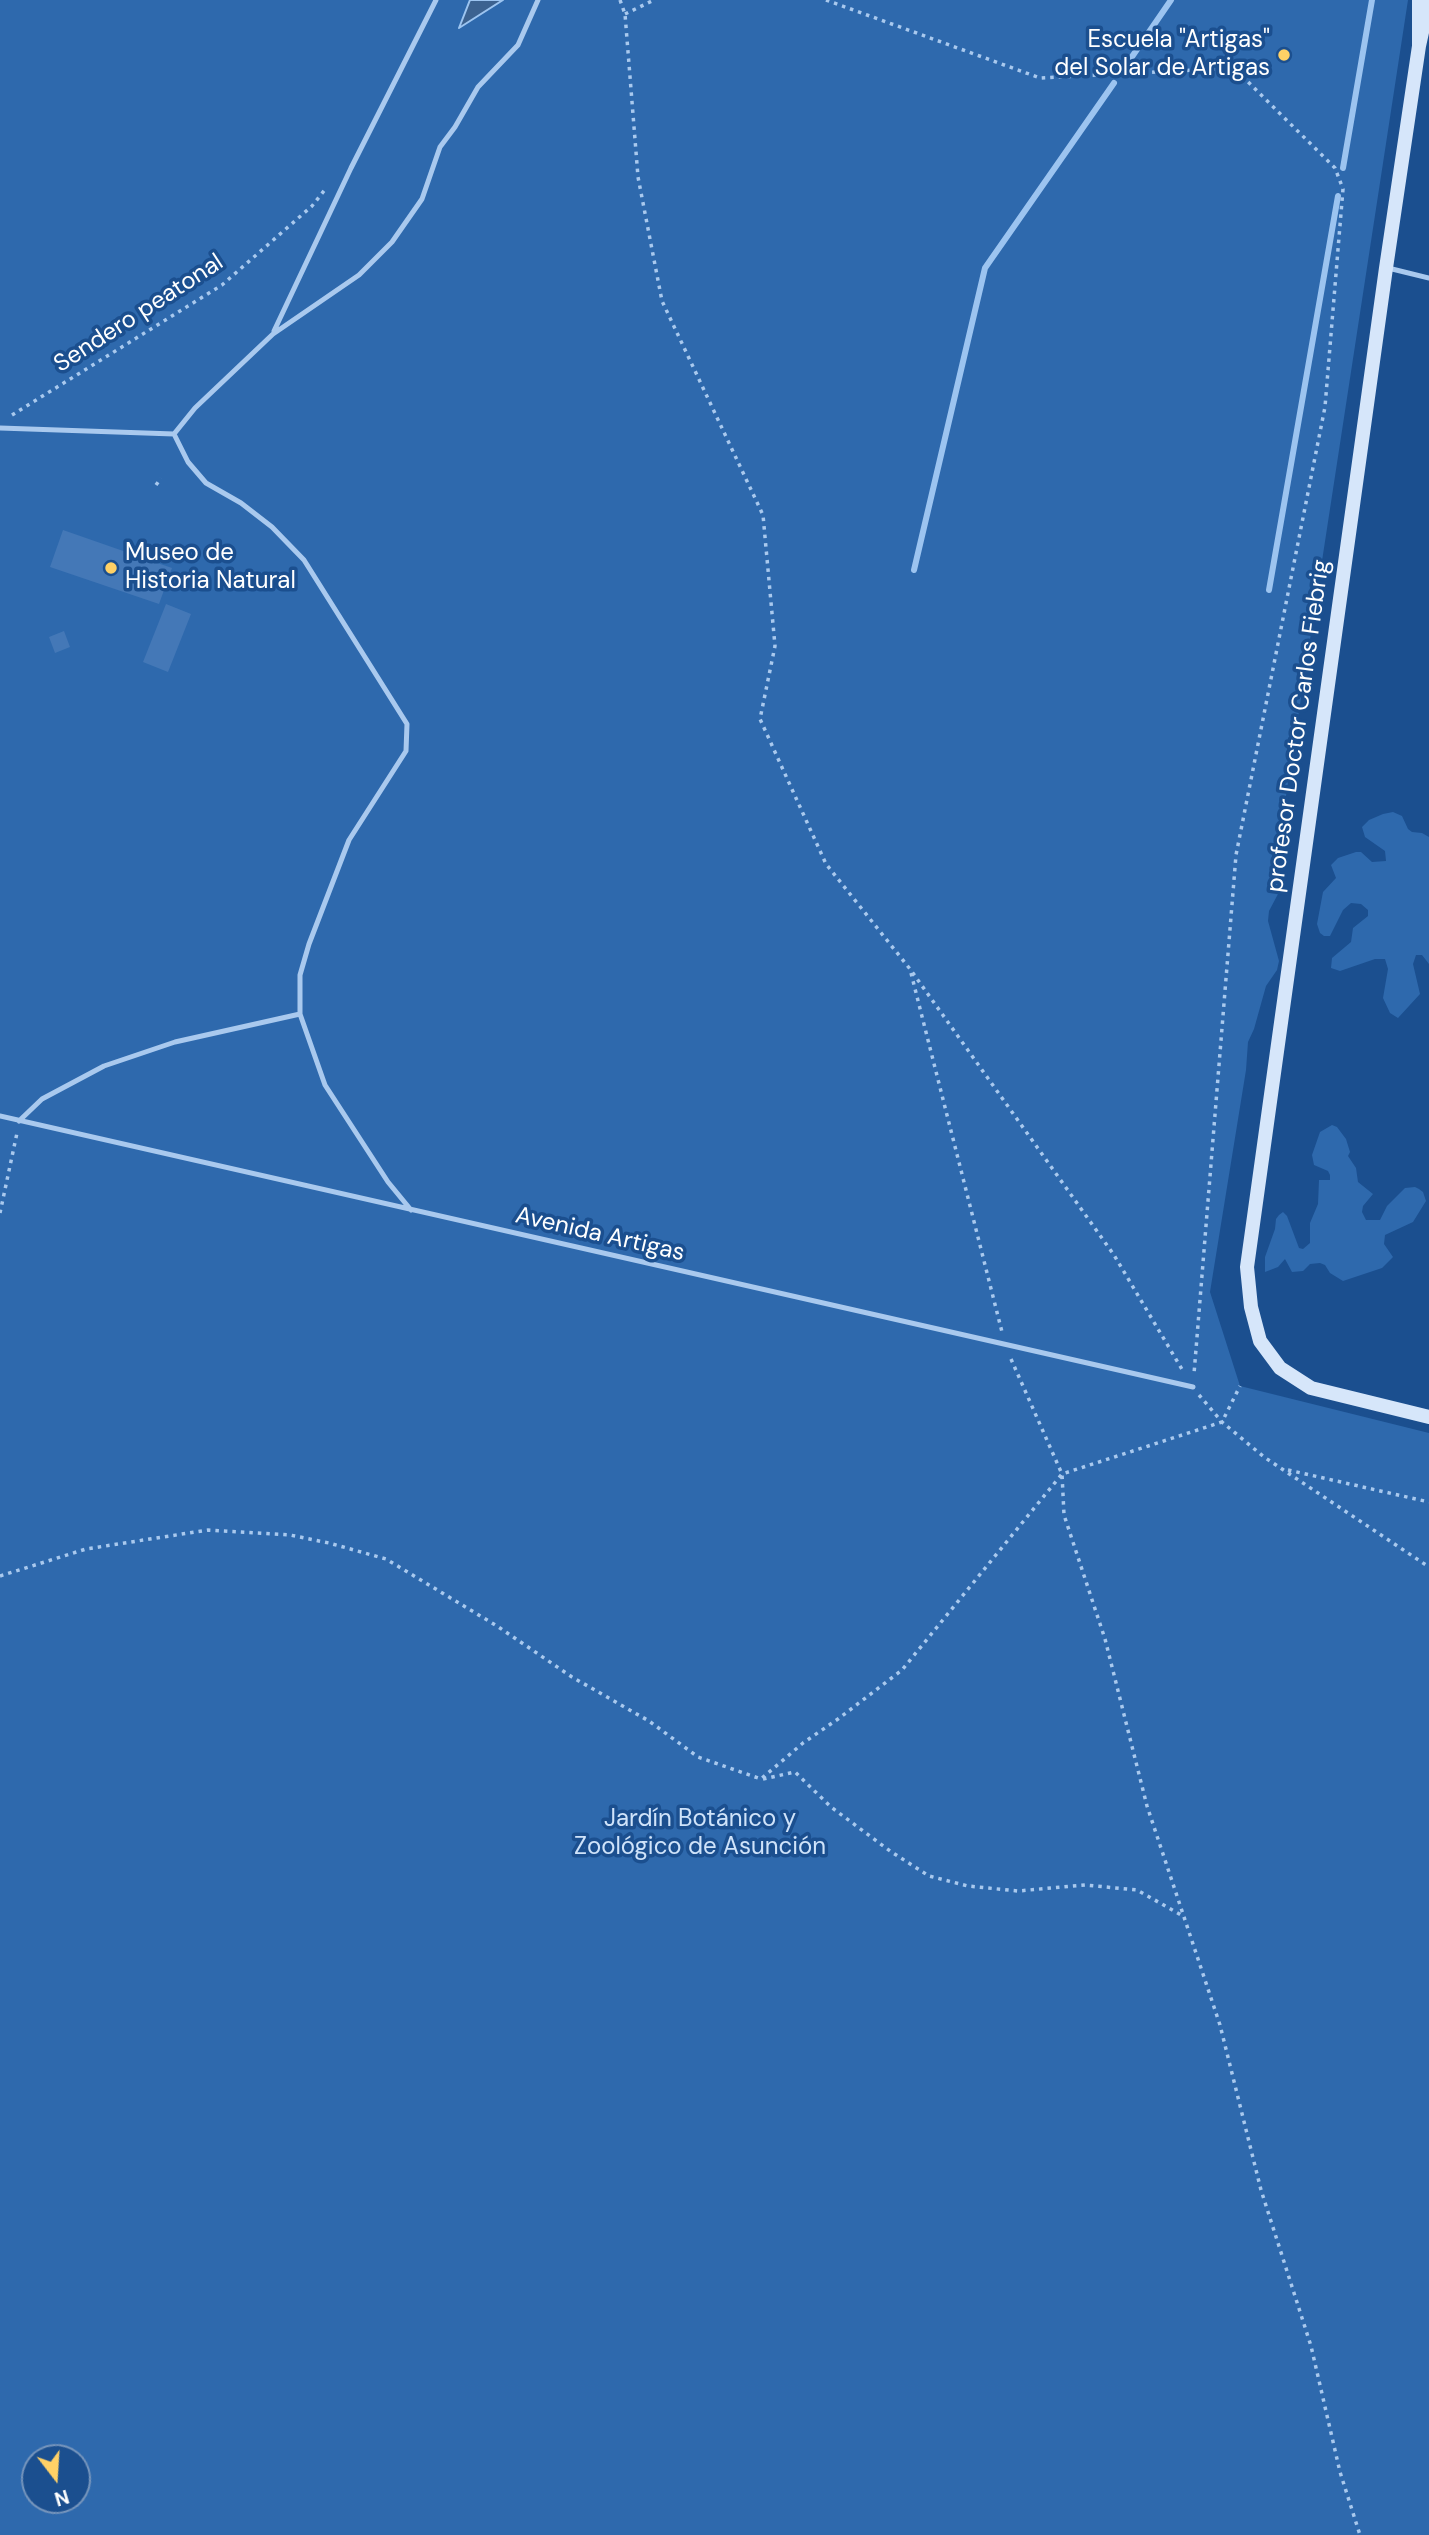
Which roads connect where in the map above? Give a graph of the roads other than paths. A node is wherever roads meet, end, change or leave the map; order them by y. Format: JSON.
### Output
{"nodes":[{"id":1,"x":436,"y":0,"type":"edge"},
{"id":2,"x":538,"y":0,"type":"edge"},
{"id":3,"x":1419,"y":0,"type":"edge"},
{"id":4,"x":1429,"y":0,"type":"edge"},
{"id":5,"x":1419,"y":46,"type":"junction"},
{"id":6,"x":1386,"y":268,"type":"junction"},
{"id":7,"x":1429,"y":278,"type":"edge"},
{"id":8,"x":273,"y":334,"type":"junction"},
{"id":9,"x":0,"y":428,"type":"edge"},
{"id":10,"x":174,"y":434,"type":"junction"},
{"id":11,"x":300,"y":1014,"type":"junction"},
{"id":12,"x":0,"y":1116,"type":"edge"},
{"id":13,"x":19,"y":1121,"type":"junction"},
{"id":14,"x":411,"y":1210,"type":"junction"},
{"id":15,"x":1193,"y":1387,"type":"road end"},
{"id":16,"x":1429,"y":1417,"type":"edge"}],
"edges":[{"from":1,"to":8,"type":"lane"},
{"from":2,"to":8,"type":"lane"},
{"from":3,"to":5,"type":"street","name":"profesor Doctor Carlos Fiebrig"},
{"from":4,"to":5,"type":"street","name":"profesor Doctor Carlos Fiebrig"},
{"from":5,"to":6,"type":"street","name":"profesor Doctor Carlos Fiebrig"},
{"from":6,"to":7,"type":"lane"},
{"from":6,"to":16,"type":"street","name":"profesor Doctor Carlos Fiebrig"},
{"from":8,"to":10,"type":"lane"},
{"from":9,"to":10,"type":"lane"},
{"from":10,"to":11,"type":"lane"},
{"from":11,"to":13,"type":"lane"},
{"from":11,"to":14,"type":"lane"},
{"from":12,"to":13,"type":"lane","name":"Avenida Artigas"},
{"from":13,"to":14,"type":"lane","name":"Avenida Artigas"},
{"from":14,"to":15,"type":"lane","name":"Avenida Artigas"}]}
